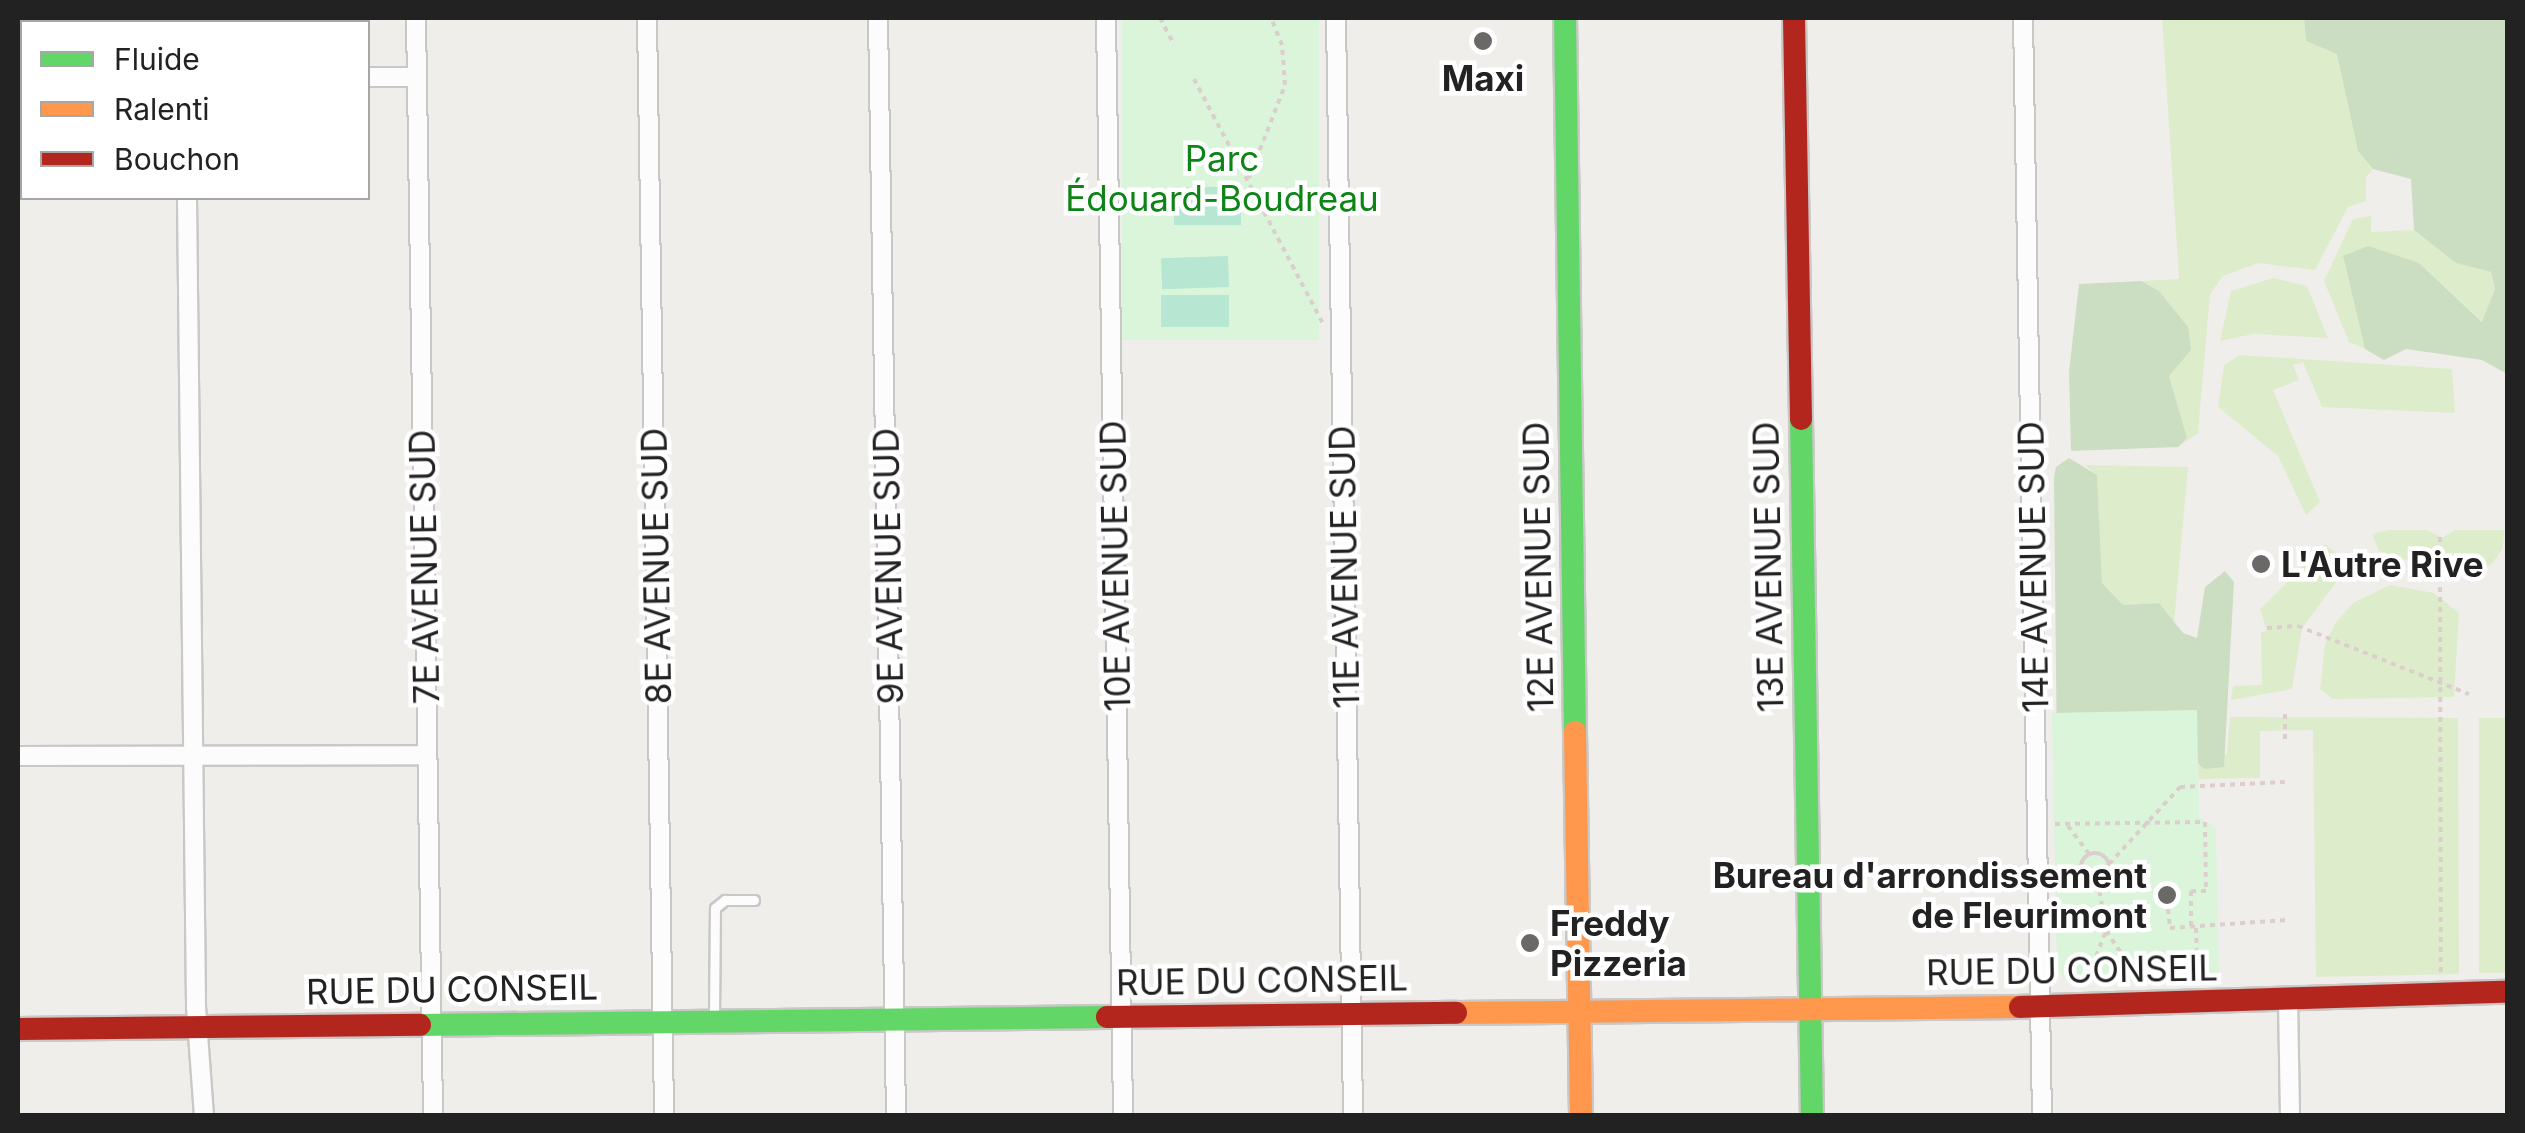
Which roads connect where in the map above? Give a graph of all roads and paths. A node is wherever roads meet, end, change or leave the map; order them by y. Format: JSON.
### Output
{"nodes":[{"id":1,"x":416,"y":18,"type":"edge"},
{"id":2,"x":646,"y":18,"type":"edge"},
{"id":3,"x":878,"y":18,"type":"edge"},
{"id":4,"x":1106,"y":18,"type":"edge"},
{"id":5,"x":1160,"y":18,"type":"edge"},
{"id":6,"x":1271,"y":18,"type":"edge"},
{"id":7,"x":1336,"y":18,"type":"edge"},
{"id":8,"x":1565,"y":18,"type":"edge"},
{"id":9,"x":1794,"y":18,"type":"edge"},
{"id":10,"x":2023,"y":18,"type":"edge"},
{"id":11,"x":1174,"y":44,"type":"dead end"},
{"id":12,"x":370,"y":76,"type":"edge"},
{"id":13,"x":417,"y":76,"type":"junction"},
{"id":14,"x":1194,"y":79,"type":"dead end"},
{"id":15,"x":1249,"y":179,"type":"junction"},
{"id":16,"x":187,"y":200,"type":"edge"},
{"id":17,"x":1339,"y":322,"type":"junction"},
{"id":18,"x":2440,"y":538,"type":"dead end"},
{"id":19,"x":2267,"y":628,"type":"dead end"},
{"id":20,"x":2440,"y":683,"type":"junction"},
{"id":21,"x":2469,"y":694,"type":"dead end"},
{"id":22,"x":2285,"y":710,"type":"dead end"},
{"id":23,"x":2285,"y":739,"type":"dead end"},
{"id":24,"x":194,"y":754,"type":"junction"},
{"id":25,"x":18,"y":756,"type":"edge"},
{"id":26,"x":427,"y":756,"type":"junction"},
{"id":27,"x":2285,"y":782,"type":"dead end"},
{"id":28,"x":2147,"y":822,"type":"junction"},
{"id":29,"x":2038,"y":824,"type":"junction"},
{"id":30,"x":2066,"y":824,"type":"junction"},
{"id":31,"x":2090,"y":854,"type":"junction"},
{"id":32,"x":2109,"y":864,"type":"junction"},
{"id":33,"x":2098,"y":881,"type":"junction"},
{"id":34,"x":754,"y":900,"type":"dead end"},
{"id":35,"x":2168,"y":909,"type":"dead end"},
{"id":36,"x":2103,"y":913,"type":"junction"},
{"id":37,"x":2287,"y":920,"type":"dead end"},
{"id":38,"x":2194,"y":928,"type":"junction"},
{"id":39,"x":2106,"y":931,"type":"junction"},
{"id":40,"x":2508,"y":992,"type":"edge"},
{"id":41,"x":2441,"y":995,"type":"junction"},
{"id":42,"x":2288,"y":1000,"type":"junction"},
{"id":43,"x":2199,"y":1002,"type":"junction"},
{"id":44,"x":2156,"y":1004,"type":"junction"},
{"id":45,"x":2076,"y":1006,"type":"junction"},
{"id":46,"x":2041,"y":1007,"type":"junction"},
{"id":47,"x":1810,"y":1009,"type":"junction"},
{"id":48,"x":1580,"y":1012,"type":"junction"},
{"id":49,"x":1352,"y":1014,"type":"junction"},
{"id":50,"x":1122,"y":1016,"type":"junction"},
{"id":51,"x":896,"y":1019,"type":"junction"},
{"id":52,"x":663,"y":1021,"type":"junction"},
{"id":53,"x":714,"y":1021,"type":"junction"},
{"id":54,"x":431,"y":1024,"type":"junction"},
{"id":55,"x":18,"y":1028,"type":"edge"},
{"id":56,"x":199,"y":1028,"type":"junction"},
{"id":57,"x":204,"y":1116,"type":"edge"},
{"id":58,"x":433,"y":1116,"type":"edge"},
{"id":59,"x":664,"y":1116,"type":"edge"},
{"id":60,"x":896,"y":1116,"type":"edge"},
{"id":61,"x":1122,"y":1116,"type":"edge"},
{"id":62,"x":1354,"y":1116,"type":"edge"},
{"id":63,"x":1582,"y":1116,"type":"edge"},
{"id":64,"x":1812,"y":1116,"type":"edge"},
{"id":65,"x":2042,"y":1116,"type":"edge"},
{"id":66,"x":2290,"y":1116,"type":"edge"}],
"edges":[{"from":1,"to":13,"type":"street","name":"7E AVENUE SUD"},
{"from":2,"to":52,"type":"street","name":"8E AVENUE SUD"},
{"from":3,"to":51,"type":"street","name":"9E AVENUE SUD"},
{"from":4,"to":50,"type":"street","name":"10E AVENUE SUD"},
{"from":5,"to":11,"type":"path"},
{"from":6,"to":15,"type":"path"},
{"from":7,"to":17,"type":"street","name":"11E AVENUE SUD"},
{"from":8,"to":48,"type":"street","name":"12E AVENUE SUD"},
{"from":9,"to":47,"type":"street","name":"13E AVENUE SUD"},
{"from":10,"to":29,"type":"street","name":"14E AVENUE SUD"},
{"from":12,"to":13,"type":"street"},
{"from":13,"to":26,"type":"street","name":"7E AVENUE SUD"},
{"from":14,"to":15,"type":"path"},
{"from":15,"to":17,"type":"path"},
{"from":16,"to":24,"type":"street"},
{"from":17,"to":49,"type":"street","name":"11E AVENUE SUD"},
{"from":18,"to":20,"type":"path"},
{"from":19,"to":20,"type":"path"},
{"from":20,"to":21,"type":"path"},
{"from":20,"to":41,"type":"path"},
{"from":22,"to":23,"type":"path"},
{"from":24,"to":25,"type":"street"},
{"from":24,"to":26,"type":"street"},
{"from":24,"to":56,"type":"street"},
{"from":26,"to":54,"type":"street","name":"7E AVENUE SUD"},
{"from":27,"to":28,"type":"path"},
{"from":28,"to":30,"type":"path"},
{"from":28,"to":32,"type":"path"},
{"from":28,"to":38,"type":"path"},
{"from":29,"to":30,"type":"path"},
{"from":29,"to":46,"type":"street","name":"14E AVENUE SUD"},
{"from":30,"to":31,"type":"path"},
{"from":31,"to":32,"type":"path"},
{"from":31,"to":33,"type":"path"},
{"from":32,"to":33,"type":"path"},
{"from":33,"to":36,"type":"path"},
{"from":34,"to":53,"type":"lane"},
{"from":35,"to":38,"type":"path"},
{"from":36,"to":39,"type":"path"},
{"from":36,"to":39,"type":"path"},
{"from":37,"to":38,"type":"path"},
{"from":38,"to":43,"type":"path"},
{"from":39,"to":44,"type":"path"},
{"from":39,"to":45,"type":"path"},
{"from":40,"to":41,"type":"street","name":"RUE DU CONSEIL"},
{"from":41,"to":42,"type":"street","name":"RUE DU CONSEIL"},
{"from":42,"to":43,"type":"street","name":"RUE DU CONSEIL"},
{"from":42,"to":66,"type":"street"},
{"from":43,"to":44,"type":"street","name":"RUE DU CONSEIL"},
{"from":44,"to":45,"type":"street","name":"RUE DU CONSEIL"},
{"from":45,"to":46,"type":"street","name":"RUE DU CONSEIL"},
{"from":46,"to":47,"type":"street","name":"RUE DU CONSEIL"},
{"from":46,"to":65,"type":"street","name":"14E AVENUE SUD"},
{"from":47,"to":48,"type":"street","name":"RUE DU CONSEIL"},
{"from":47,"to":64,"type":"street","name":"13E AVENUE SUD"},
{"from":48,"to":49,"type":"street","name":"RUE DU CONSEIL"},
{"from":48,"to":63,"type":"street","name":"12E AVENUE SUD"},
{"from":49,"to":50,"type":"street","name":"RUE DU CONSEIL"},
{"from":49,"to":62,"type":"street","name":"11E AVENUE SUD"},
{"from":50,"to":51,"type":"street","name":"RUE DU CONSEIL"},
{"from":50,"to":61,"type":"street","name":"10E AVENUE SUD"},
{"from":51,"to":53,"type":"street","name":"RUE DU CONSEIL"},
{"from":51,"to":60,"type":"street","name":"9E AVENUE SUD"},
{"from":52,"to":53,"type":"street","name":"RUE DU CONSEIL"},
{"from":52,"to":54,"type":"street","name":"RUE DU CONSEIL"},
{"from":52,"to":59,"type":"street","name":"8E AVENUE SUD"},
{"from":54,"to":56,"type":"street","name":"RUE DU CONSEIL"},
{"from":54,"to":58,"type":"street","name":"7E AVENUE SUD"},
{"from":55,"to":56,"type":"street","name":"RUE DU CONSEIL"},
{"from":56,"to":57,"type":"street"}]}
